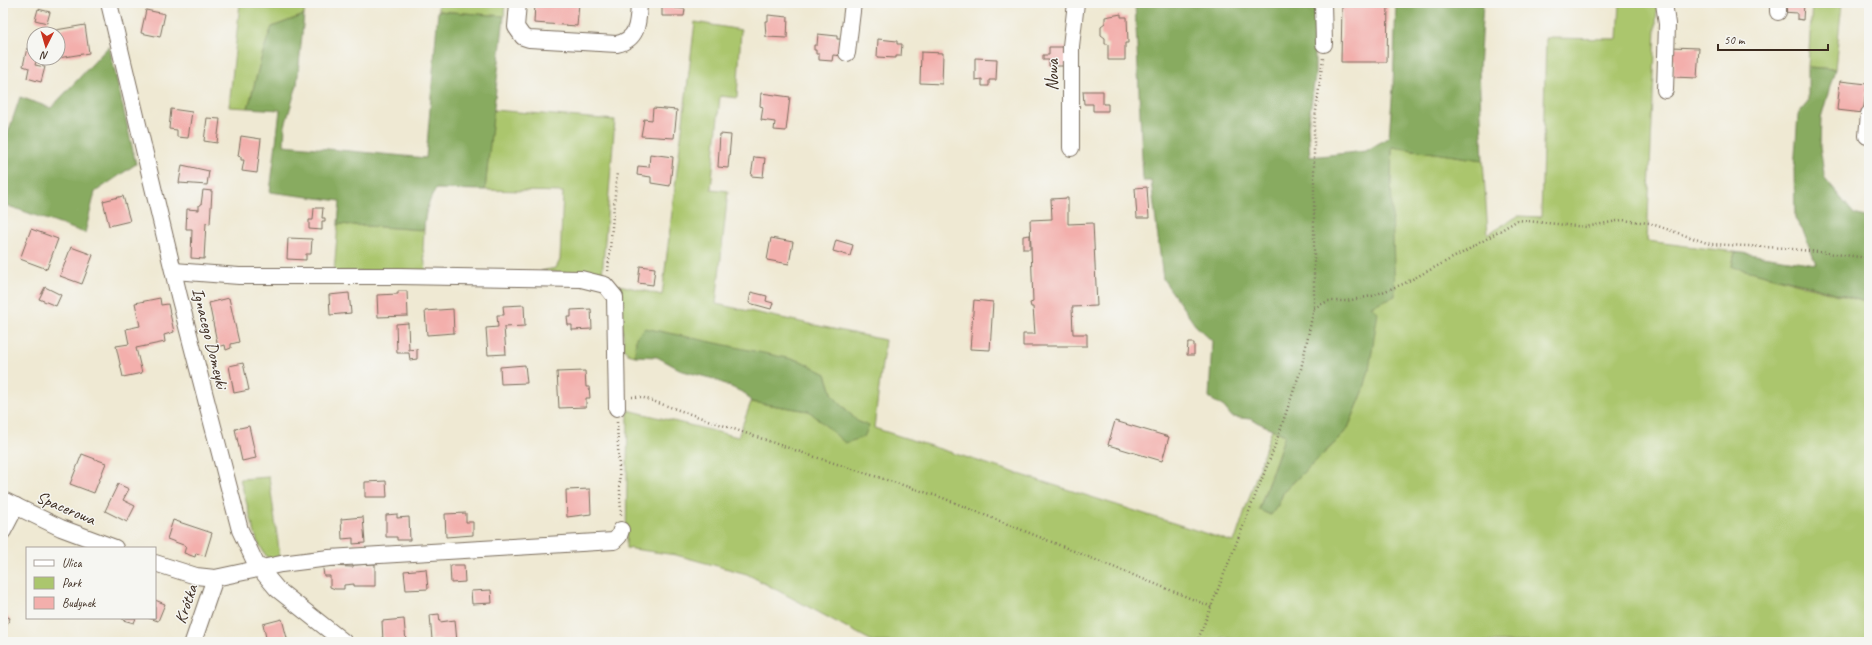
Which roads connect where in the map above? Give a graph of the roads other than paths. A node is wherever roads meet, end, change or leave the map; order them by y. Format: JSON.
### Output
{"nodes":[{"id":1,"x":109,"y":3,"type":"edge"},
{"id":2,"x":518,"y":3,"type":"edge"},
{"id":3,"x":639,"y":3,"type":"edge"},
{"id":4,"x":853,"y":3,"type":"edge"},
{"id":5,"x":1076,"y":3,"type":"edge"},
{"id":6,"x":1323,"y":3,"type":"edge"},
{"id":7,"x":1664,"y":3,"type":"edge"},
{"id":8,"x":1324,"y":44,"type":"road end"},
{"id":9,"x":847,"y":52,"type":"dead end"},
{"id":10,"x":1665,"y":90,"type":"dead end"},
{"id":11,"x":1869,"y":114,"type":"edge"},
{"id":12,"x":1867,"y":136,"type":"dead end"},
{"id":13,"x":1071,"y":148,"type":"dead end"},
{"id":14,"x":174,"y":271,"type":"junction"},
{"id":15,"x":617,"y":402,"type":"road end"},
{"id":16,"x":9,"y":503,"type":"edge"},
{"id":17,"x":621,"y":530,"type":"road end"},
{"id":18,"x":3,"y":531,"type":"edge"},
{"id":19,"x":112,"y":547,"type":"edge"},
{"id":20,"x":156,"y":563,"type":"edge"},
{"id":21,"x":259,"y":569,"type":"junction"},
{"id":22,"x":215,"y":578,"type":"junction"},
{"id":23,"x":193,"y":642,"type":"edge"},
{"id":24,"x":344,"y":642,"type":"edge"}],
"edges":[{"from":1,"to":14,"type":"street","name":"Ignacego Domeyki"},
{"from":2,"to":3,"type":"street"},
{"from":4,"to":9,"type":"street"},
{"from":5,"to":13,"type":"street","name":"Nowa"},
{"from":6,"to":8,"type":"street"},
{"from":7,"to":10,"type":"street"},
{"from":11,"to":12,"type":"street"},
{"from":14,"to":15,"type":"street"},
{"from":14,"to":21,"type":"street","name":"Ignacego Domeyki"},
{"from":16,"to":18,"type":"street"},
{"from":16,"to":19,"type":"street","name":"Spacerowa"},
{"from":17,"to":21,"type":"street"},
{"from":20,"to":22,"type":"street"},
{"from":21,"to":22,"type":"street"},
{"from":21,"to":24,"type":"street","name":"Ignacego Domeyki"},
{"from":22,"to":23,"type":"street","name":"Krótka"}]}
